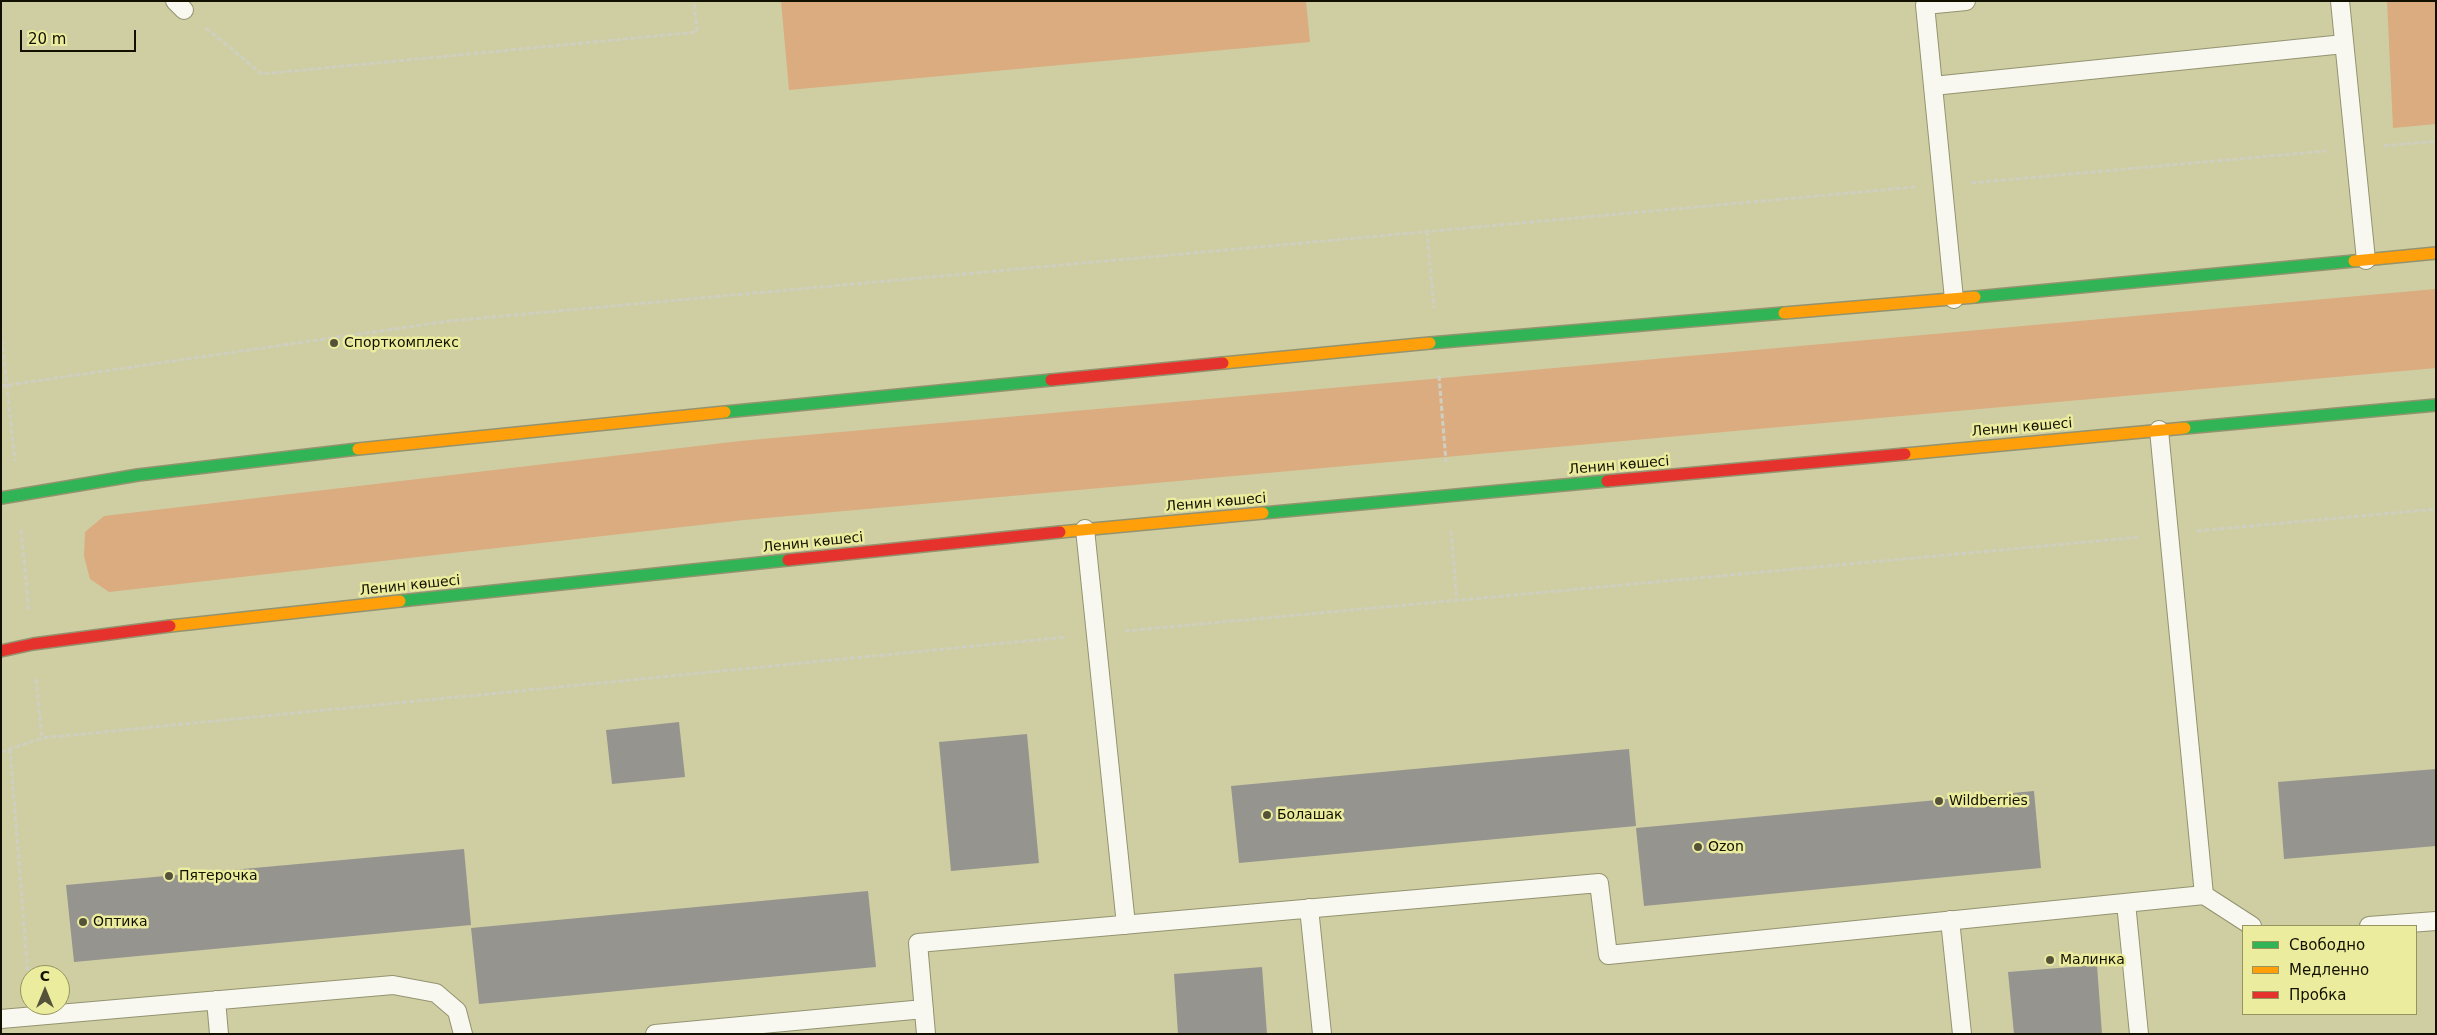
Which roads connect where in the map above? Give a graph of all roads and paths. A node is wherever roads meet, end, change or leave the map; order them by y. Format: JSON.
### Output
{"nodes":[{"id":1,"x":694,"y":1,"type":"edge"},
{"id":2,"x":1966,"y":1,"type":"edge"},
{"id":3,"x":2340,"y":1,"type":"edge"},
{"id":4,"x":179,"y":6,"type":"edge"},
{"id":5,"x":2344,"y":44,"type":"junction"},
{"id":6,"x":1933,"y":86,"type":"junction"},
{"id":7,"x":2436,"y":141,"type":"edge"},
{"id":8,"x":2354,"y":149,"type":"junction"},
{"id":9,"x":1943,"y":185,"type":"junction"},
{"id":10,"x":1427,"y":231,"type":"junction"},
{"id":11,"x":2436,"y":253,"type":"edge"},
{"id":12,"x":2366,"y":260,"type":"junction"},
{"id":13,"x":1954,"y":299,"type":"junction"},
{"id":14,"x":1,"y":332,"type":"edge"},
{"id":15,"x":1436,"y":342,"type":"junction"},
{"id":16,"x":7,"y":385,"type":"junction"},
{"id":17,"x":1,"y":386,"type":"edge"},
{"id":18,"x":2436,"y":406,"type":"edge"},
{"id":19,"x":2159,"y":430,"type":"junction"},
{"id":20,"x":18,"y":495,"type":"junction"},
{"id":21,"x":1448,"y":497,"type":"junction"},
{"id":22,"x":1,"y":498,"type":"edge"},
{"id":23,"x":2436,"y":509,"type":"edge"},
{"id":24,"x":1085,"y":529,"type":"junction"},
{"id":25,"x":2169,"y":534,"type":"junction"},
{"id":26,"x":1457,"y":601,"type":"junction"},
{"id":27,"x":1096,"y":634,"type":"junction"},
{"id":28,"x":33,"y":644,"type":"junction"},
{"id":29,"x":1,"y":652,"type":"edge"},
{"id":30,"x":42,"y":738,"type":"junction"},
{"id":31,"x":10,"y":749,"type":"junction"},
{"id":32,"x":1,"y":752,"type":"edge"},
{"id":33,"x":2204,"y":895,"type":"junction"},
{"id":34,"x":2126,"y":903,"type":"junction"},
{"id":35,"x":1309,"y":908,"type":"junction"},
{"id":36,"x":1950,"y":920,"type":"junction"},
{"id":37,"x":2436,"y":921,"type":"edge"},
{"id":38,"x":1126,"y":925,"type":"junction"},
{"id":39,"x":2250,"y":925,"type":"edge"},
{"id":40,"x":2382,"y":925,"type":"edge"},
{"id":41,"x":216,"y":1000,"type":"junction"},
{"id":42,"x":924,"y":1009,"type":"junction"},
{"id":43,"x":31,"y":1016,"type":"junction"},
{"id":44,"x":1,"y":1019,"type":"edge"},
{"id":45,"x":219,"y":1034,"type":"edge"},
{"id":46,"x":463,"y":1034,"type":"edge"},
{"id":47,"x":655,"y":1034,"type":"edge"},
{"id":48,"x":926,"y":1034,"type":"edge"},
{"id":49,"x":1322,"y":1034,"type":"edge"},
{"id":50,"x":1962,"y":1034,"type":"edge"},
{"id":51,"x":2139,"y":1034,"type":"edge"}],
"edges":[{"from":1,"to":4,"type":"path"},
{"from":2,"to":6,"type":"lane"},
{"from":3,"to":5,"type":"lane"},
{"from":5,"to":6,"type":"lane"},
{"from":5,"to":8,"type":"lane"},
{"from":6,"to":9,"type":"lane"},
{"from":7,"to":8,"type":"path"},
{"from":8,"to":9,"type":"path"},
{"from":8,"to":12,"type":"lane"},
{"from":9,"to":10,"type":"path"},
{"from":9,"to":13,"type":"lane"},
{"from":10,"to":15,"type":"path"},
{"from":10,"to":16,"type":"path"},
{"from":11,"to":12,"type":"main road"},
{"from":12,"to":13,"type":"main road"},
{"from":13,"to":15,"type":"main road"},
{"from":14,"to":16,"type":"path"},
{"from":15,"to":20,"type":"main road"},
{"from":15,"to":21,"type":"path"},
{"from":16,"to":17,"type":"path"},
{"from":16,"to":20,"type":"path"},
{"from":18,"to":19,"type":"main road","name":"Ленин көшесі"},
{"from":19,"to":21,"type":"main road","name":"Ленин көшесі"},
{"from":19,"to":25,"type":"lane"},
{"from":20,"to":22,"type":"main road"},
{"from":20,"to":28,"type":"path"},
{"from":21,"to":24,"type":"main road","name":"Ленин көшесі"},
{"from":21,"to":26,"type":"path"},
{"from":23,"to":25,"type":"path"},
{"from":24,"to":27,"type":"lane"},
{"from":24,"to":28,"type":"main road","name":"Ленин көшесі"},
{"from":25,"to":26,"type":"path"},
{"from":25,"to":33,"type":"lane"},
{"from":26,"to":27,"type":"path"},
{"from":27,"to":30,"type":"path"},
{"from":27,"to":38,"type":"lane"},
{"from":28,"to":29,"type":"main road","name":"Ленин көшесі"},
{"from":28,"to":30,"type":"path"},
{"from":30,"to":31,"type":"path"},
{"from":31,"to":32,"type":"path"},
{"from":31,"to":43,"type":"path"},
{"from":33,"to":34,"type":"lane"},
{"from":33,"to":39,"type":"lane"},
{"from":34,"to":36,"type":"lane"},
{"from":34,"to":51,"type":"lane"},
{"from":35,"to":36,"type":"lane"},
{"from":35,"to":38,"type":"lane"},
{"from":35,"to":49,"type":"lane"},
{"from":36,"to":50,"type":"lane"},
{"from":37,"to":40,"type":"lane"},
{"from":38,"to":42,"type":"lane"},
{"from":41,"to":43,"type":"lane"},
{"from":41,"to":45,"type":"lane"},
{"from":41,"to":46,"type":"lane"},
{"from":42,"to":47,"type":"lane"},
{"from":42,"to":48,"type":"lane"},
{"from":43,"to":44,"type":"lane"}]}
